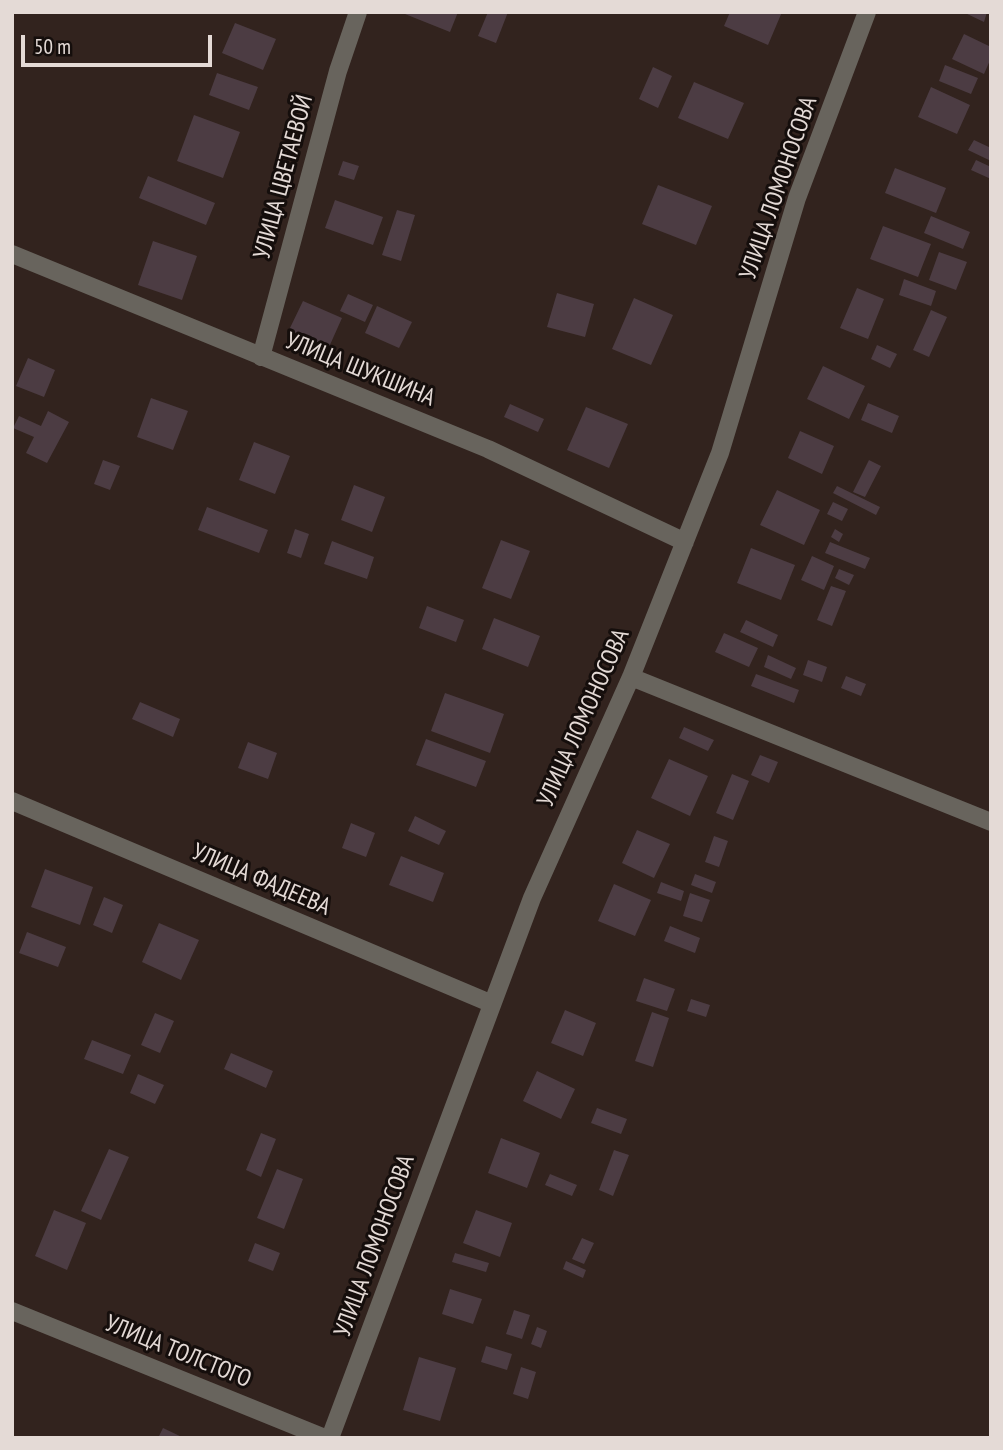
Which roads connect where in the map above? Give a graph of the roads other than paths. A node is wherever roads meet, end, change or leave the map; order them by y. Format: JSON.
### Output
{"nodes":[{"id":1,"x":358,"y":12,"type":"edge"},
{"id":2,"x":867,"y":12,"type":"edge"},
{"id":3,"x":12,"y":254,"type":"edge"},
{"id":4,"x":261,"y":356,"type":"junction"},
{"id":5,"x":685,"y":542,"type":"junction"},
{"id":6,"x":631,"y":677,"type":"junction"},
{"id":7,"x":12,"y":801,"type":"edge"},
{"id":8,"x":991,"y":822,"type":"edge"},
{"id":9,"x":490,"y":1003,"type":"junction"},
{"id":10,"x":12,"y":1311,"type":"edge"},
{"id":11,"x":328,"y":1438,"type":"edge"}],
"edges":[{"from":1,"to":4,"type":"street","name":"УЛИЦА ЦВЕТАЕВОЙ"},
{"from":2,"to":5,"type":"street","name":"УЛИЦА ЛОМОНОСОВА"},
{"from":3,"to":4,"type":"street","name":"УЛИЦА ШУКШИНА"},
{"from":4,"to":5,"type":"street","name":"УЛИЦА ШУКШИНА"},
{"from":5,"to":6,"type":"street","name":"УЛИЦА ЛОМОНОСОВА"},
{"from":6,"to":8,"type":"street"},
{"from":6,"to":9,"type":"street","name":"УЛИЦА ЛОМОНОСОВА"},
{"from":7,"to":9,"type":"street","name":"УЛИЦА ФАДЕЕВА"},
{"from":9,"to":11,"type":"street","name":"УЛИЦА ЛОМОНОСОВА"},
{"from":10,"to":11,"type":"street","name":"УЛИЦА ТОЛСТОГО"}]}
